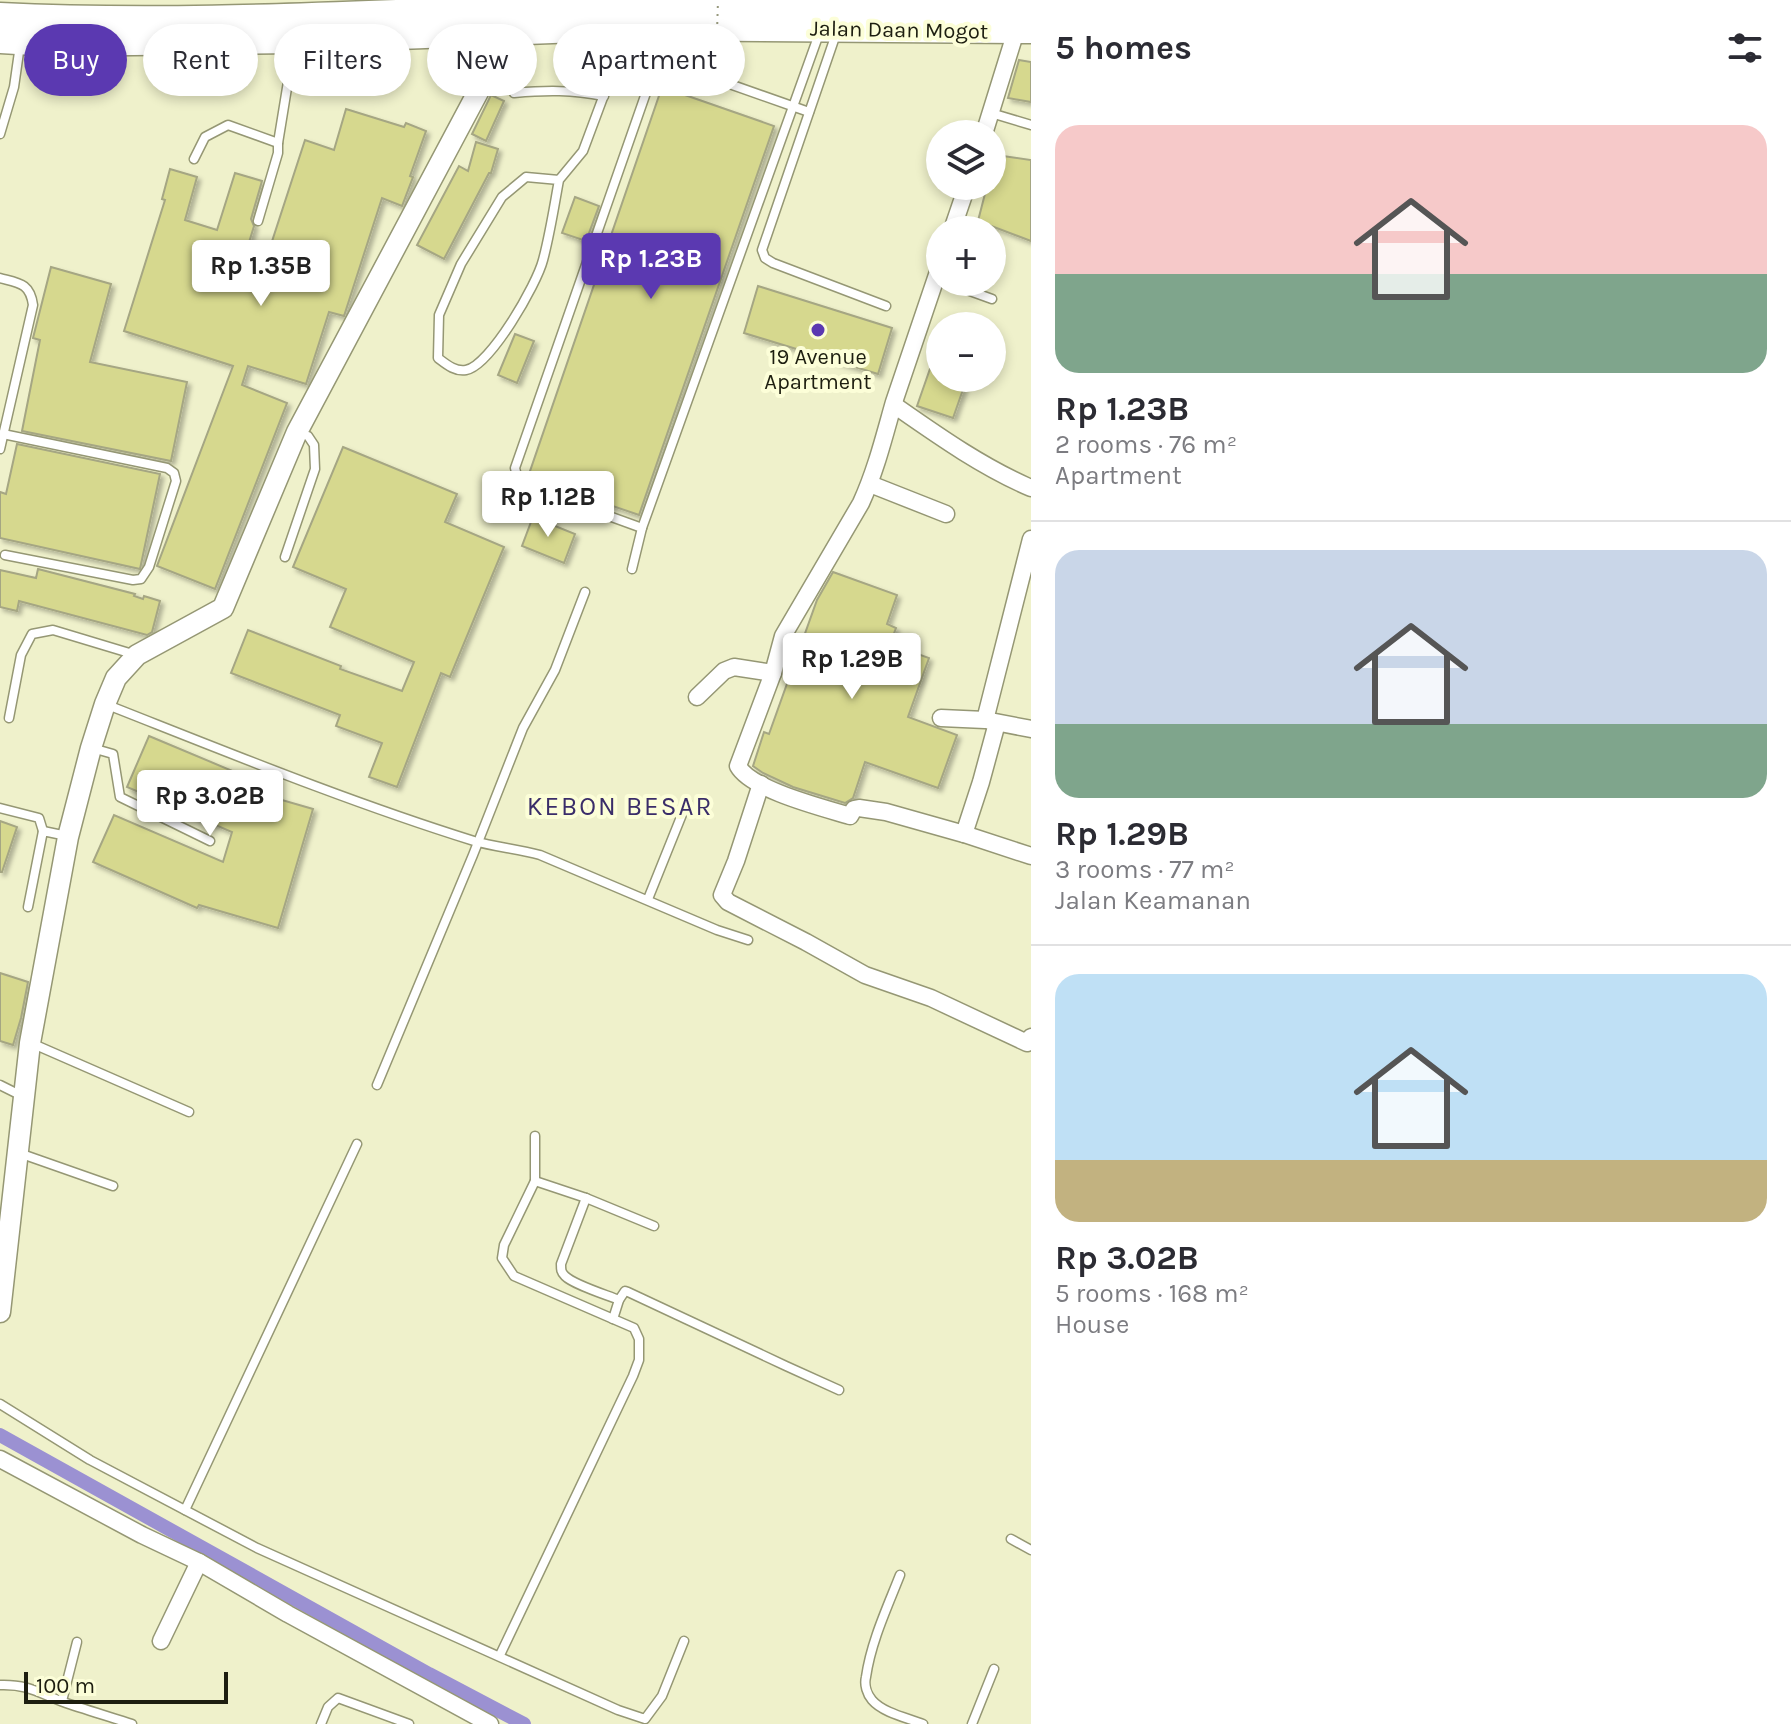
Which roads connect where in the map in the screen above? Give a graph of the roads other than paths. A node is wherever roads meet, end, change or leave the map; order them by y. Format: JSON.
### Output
{"nodes":[{"id":1,"x":595,"y":3,"type":"edge"},
{"id":2,"x":754,"y":3,"type":"edge"},
{"id":3,"x":912,"y":5,"type":"edge"},
{"id":4,"x":823,"y":16,"type":"edge"},
{"id":5,"x":690,"y":24,"type":"edge"},
{"id":6,"x":1026,"y":24,"type":"edge"},
{"id":7,"x":11,"y":29,"type":"edge"},
{"id":8,"x":274,"y":40,"type":"edge"},
{"id":9,"x":745,"y":90,"type":"edge"},
{"id":10,"x":286,"y":96,"type":"edge"},
{"id":11,"x":476,"y":96,"type":"edge"},
{"id":12,"x":604,"y":96,"type":"edge"},
{"id":13,"x":645,"y":96,"type":"edge"},
{"id":14,"x":793,"y":107,"type":"junction"},
{"id":15,"x":809,"y":112,"type":"junction"},
{"id":16,"x":991,"y":113,"type":"junction"},
{"id":17,"x":989,"y":120,"type":"edge"},
{"id":18,"x":1031,"y":125,"type":"edge"},
{"id":19,"x":0,"y":134,"type":"edge"},
{"id":20,"x":278,"y":143,"type":"junction"},
{"id":21,"x":194,"y":159,"type":"dead end"},
{"id":22,"x":559,"y":180,"type":"junction"},
{"id":23,"x":258,"y":221,"type":"dead end"},
{"id":24,"x":0,"y":278,"type":"edge"},
{"id":25,"x":933,"y":296,"type":"edge"},
{"id":26,"x":985,"y":296,"type":"edge"},
{"id":27,"x":992,"y":299,"type":"dead end"},
{"id":28,"x":886,"y":306,"type":"dead end"},
{"id":29,"x":894,"y":405,"type":"junction"},
{"id":30,"x":297,"y":432,"type":"junction"},
{"id":31,"x":3,"y":434,"type":"junction"},
{"id":32,"x":0,"y":449,"type":"edge"},
{"id":33,"x":870,"y":484,"type":"junction"},
{"id":34,"x":1031,"y":488,"type":"edge"},
{"id":35,"x":946,"y":514,"type":"dead end"},
{"id":36,"x":642,"y":528,"type":"junction"},
{"id":37,"x":1030,"y":543,"type":"edge"},
{"id":38,"x":5,"y":555,"type":"dead end"},
{"id":39,"x":285,"y":557,"type":"dead end"},
{"id":40,"x":632,"y":569,"type":"dead end"},
{"id":41,"x":585,"y":592,"type":"dead end"},
{"id":42,"x":137,"y":655,"type":"junction"},
{"id":43,"x":773,"y":673,"type":"junction"},
{"id":44,"x":697,"y":697,"type":"dead end"},
{"id":45,"x":105,"y":704,"type":"junction"},
{"id":46,"x":9,"y":718,"type":"dead end"},
{"id":47,"x":941,"y":718,"type":"dead end"},
{"id":48,"x":991,"y":722,"type":"junction"},
{"id":49,"x":1031,"y":729,"type":"edge"},
{"id":50,"x":91,"y":748,"type":"junction"},
{"id":51,"x":761,"y":784,"type":"junction"},
{"id":52,"x":687,"y":802,"type":"dead end"},
{"id":53,"x":0,"y":808,"type":"edge"},
{"id":54,"x":43,"y":831,"type":"junction"},
{"id":55,"x":964,"y":834,"type":"junction"},
{"id":56,"x":68,"y":837,"type":"junction"},
{"id":57,"x":210,"y":841,"type":"dead end"},
{"id":58,"x":478,"y":842,"type":"junction"},
{"id":59,"x":1031,"y":856,"type":"edge"},
{"id":60,"x":648,"y":899,"type":"junction"},
{"id":61,"x":28,"y":907,"type":"dead end"},
{"id":62,"x":748,"y":940,"type":"dead end"},
{"id":63,"x":1031,"y":1037,"type":"edge"},
{"id":64,"x":30,"y":1043,"type":"junction"},
{"id":65,"x":0,"y":1085,"type":"edge"},
{"id":66,"x":377,"y":1085,"type":"dead end"},
{"id":67,"x":24,"y":1098,"type":"junction"},
{"id":68,"x":189,"y":1112,"type":"dead end"},
{"id":69,"x":535,"y":1136,"type":"dead end"},
{"id":70,"x":357,"y":1144,"type":"dead end"},
{"id":71,"x":17,"y":1152,"type":"junction"},
{"id":72,"x":535,"y":1181,"type":"junction"},
{"id":73,"x":113,"y":1186,"type":"dead end"},
{"id":74,"x":586,"y":1198,"type":"junction"},
{"id":75,"x":654,"y":1226,"type":"dead end"},
{"id":76,"x":619,"y":1300,"type":"junction"},
{"id":77,"x":0,"y":1312,"type":"edge"},
{"id":78,"x":613,"y":1319,"type":"junction"},
{"id":79,"x":839,"y":1390,"type":"dead end"},
{"id":80,"x":0,"y":1404,"type":"edge"},
{"id":81,"x":0,"y":1459,"type":"edge"},
{"id":82,"x":185,"y":1510,"type":"junction"},
{"id":83,"x":1011,"y":1539,"type":"dead end"},
{"id":84,"x":1031,"y":1550,"type":"edge"},
{"id":85,"x":199,"y":1562,"type":"junction"},
{"id":86,"x":900,"y":1575,"type":"dead end"},
{"id":87,"x":161,"y":1641,"type":"dead end"},
{"id":88,"x":684,"y":1641,"type":"dead end"},
{"id":89,"x":77,"y":1642,"type":"dead end"},
{"id":90,"x":500,"y":1655,"type":"junction"},
{"id":91,"x":994,"y":1669,"type":"dead end"},
{"id":92,"x":0,"y":1685,"type":"edge"},
{"id":93,"x":62,"y":1701,"type":"junction"},
{"id":94,"x":650,"y":1722,"type":"edge"},
{"id":95,"x":132,"y":1724,"type":"edge"},
{"id":96,"x":321,"y":1724,"type":"edge"},
{"id":97,"x":409,"y":1724,"type":"edge"},
{"id":98,"x":490,"y":1724,"type":"edge"},
{"id":99,"x":923,"y":1724,"type":"edge"},
{"id":100,"x":972,"y":1724,"type":"edge"}],
"edges":[{"from":1,"to":2,"type":"highway","name":"Jalan Daan Mogot"},
{"from":1,"to":7,"type":"highway","name":"Jalan Daan Mogot"},
{"from":2,"to":4,"type":"highway","name":"Jalan Daan Mogot"},
{"from":3,"to":4,"type":"highway","name":"Jalan Daan Mogot"},
{"from":3,"to":6,"type":"highway","name":"Jalan Daan Mogot"},
{"from":4,"to":5,"type":"highway","name":"Jalan Daan Mogot"},
{"from":4,"to":6,"type":"highway","name":"Jalan Daan Mogot"},
{"from":4,"to":14,"type":"lane"},
{"from":4,"to":15,"type":"lane"},
{"from":6,"to":16,"type":"street"},
{"from":7,"to":8,"type":"highway","name":"Jalan Daan Mogot"},
{"from":7,"to":19,"type":"lane"},
{"from":9,"to":14,"type":"lane"},
{"from":10,"to":20,"type":"lane"},
{"from":11,"to":30,"type":"street"},
{"from":12,"to":22,"type":"lane"},
{"from":13,"to":36,"type":"lane"},
{"from":14,"to":15,"type":"lane"},
{"from":14,"to":36,"type":"lane"},
{"from":15,"to":28,"type":"lane"},
{"from":16,"to":17,"type":"street"},
{"from":16,"to":18,"type":"lane"},
{"from":20,"to":21,"type":"lane"},
{"from":20,"to":23,"type":"lane"},
{"from":22,"to":22,"type":"lane"},
{"from":24,"to":31,"type":"lane"},
{"from":25,"to":29,"type":"street"},
{"from":26,"to":27,"type":"lane"},
{"from":29,"to":33,"type":"street"},
{"from":29,"to":34,"type":"street"},
{"from":30,"to":39,"type":"lane"},
{"from":30,"to":42,"type":"street"},
{"from":31,"to":32,"type":"lane"},
{"from":31,"to":38,"type":"lane"},
{"from":33,"to":35,"type":"street"},
{"from":33,"to":43,"type":"street"},
{"from":36,"to":40,"type":"lane"},
{"from":37,"to":48,"type":"street"},
{"from":41,"to":58,"type":"lane"},
{"from":42,"to":45,"type":"street"},
{"from":42,"to":46,"type":"lane"},
{"from":43,"to":44,"type":"street"},
{"from":43,"to":51,"type":"street"},
{"from":45,"to":50,"type":"street"},
{"from":45,"to":58,"type":"lane"},
{"from":47,"to":48,"type":"street"},
{"from":48,"to":49,"type":"street"},
{"from":48,"to":55,"type":"street"},
{"from":50,"to":56,"type":"street"},
{"from":50,"to":57,"type":"lane"},
{"from":51,"to":55,"type":"street"},
{"from":51,"to":63,"type":"street"},
{"from":52,"to":60,"type":"lane"},
{"from":53,"to":54,"type":"lane"},
{"from":54,"to":56,"type":"lane"},
{"from":54,"to":61,"type":"lane"},
{"from":55,"to":59,"type":"street"},
{"from":56,"to":64,"type":"street"},
{"from":58,"to":60,"type":"lane"},
{"from":58,"to":66,"type":"lane"},
{"from":60,"to":62,"type":"lane"},
{"from":64,"to":67,"type":"street"},
{"from":64,"to":68,"type":"lane"},
{"from":65,"to":67,"type":"lane"},
{"from":67,"to":71,"type":"street"},
{"from":69,"to":72,"type":"lane"},
{"from":70,"to":82,"type":"lane"},
{"from":71,"to":73,"type":"lane"},
{"from":71,"to":77,"type":"street"},
{"from":72,"to":74,"type":"lane"},
{"from":72,"to":78,"type":"lane"},
{"from":74,"to":75,"type":"lane"},
{"from":74,"to":76,"type":"lane"},
{"from":76,"to":78,"type":"lane"},
{"from":76,"to":79,"type":"lane"},
{"from":78,"to":90,"type":"lane"},
{"from":80,"to":82,"type":"lane"},
{"from":81,"to":85,"type":"street"},
{"from":82,"to":90,"type":"lane"},
{"from":83,"to":84,"type":"lane"},
{"from":85,"to":87,"type":"street"},
{"from":85,"to":98,"type":"street"},
{"from":86,"to":99,"type":"lane"},
{"from":88,"to":94,"type":"lane"},
{"from":89,"to":93,"type":"lane"},
{"from":90,"to":94,"type":"lane"},
{"from":91,"to":100,"type":"lane"},
{"from":92,"to":93,"type":"lane"},
{"from":93,"to":95,"type":"lane"},
{"from":96,"to":97,"type":"lane"}]}
